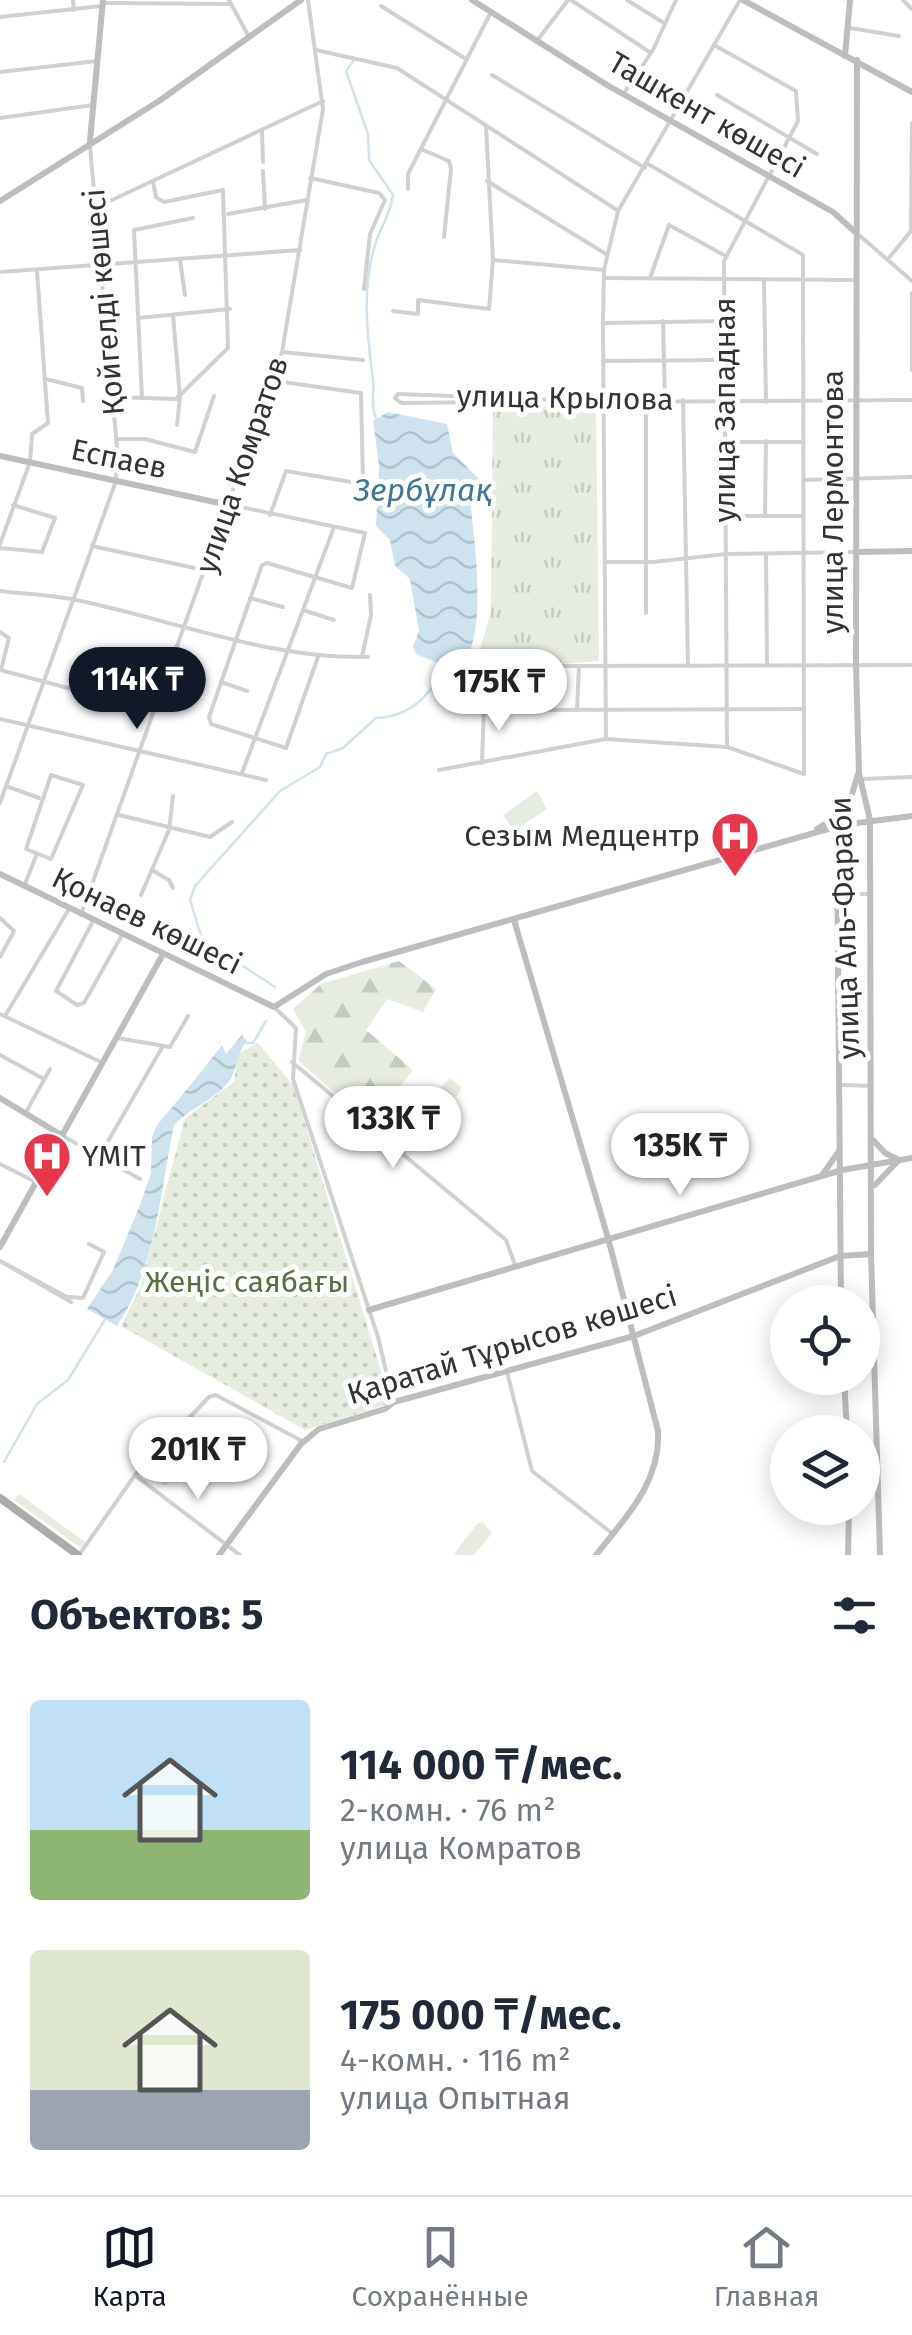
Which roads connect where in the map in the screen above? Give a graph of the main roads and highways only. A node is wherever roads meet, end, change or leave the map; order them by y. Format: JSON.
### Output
{"nodes":[{"id":1,"x":304,"y":0,"type":"edge"},
{"id":2,"x":472,"y":0,"type":"edge"},
{"id":3,"x":741,"y":0,"type":"edge"},
{"id":4,"x":850,"y":0,"type":"edge"},
{"id":5,"x":103,"y":3,"type":"edge"},
{"id":6,"x":845,"y":56,"type":"junction"},
{"id":7,"x":857,"y":60,"type":"junction"},
{"id":8,"x":912,"y":92,"type":"edge"},
{"id":9,"x":90,"y":141,"type":"junction"},
{"id":10,"x":0,"y":201,"type":"edge"},
{"id":11,"x":855,"y":232,"type":"junction"},
{"id":12,"x":0,"y":456,"type":"edge"},
{"id":13,"x":229,"y":505,"type":"road end"},
{"id":14,"x":856,"y":552,"type":"junction"},
{"id":15,"x":912,"y":552,"type":"edge"},
{"id":16,"x":861,"y":776,"type":"junction"},
{"id":17,"x":852,"y":790,"type":"junction"},
{"id":18,"x":912,"y":816,"type":"edge"},
{"id":19,"x":870,"y":820,"type":"junction"},
{"id":20,"x":842,"y":825,"type":"junction"},
{"id":21,"x":810,"y":834,"type":"junction"},
{"id":22,"x":836,"y":845,"type":"junction"},
{"id":23,"x":0,"y":874,"type":"edge"},
{"id":24,"x":514,"y":920,"type":"junction"},
{"id":25,"x":163,"y":954,"type":"junction"},
{"id":26,"x":0,"y":1098,"type":"edge"},
{"id":27,"x":64,"y":1136,"type":"junction"},
{"id":28,"x":872,"y":1137,"type":"junction"},
{"id":29,"x":841,"y":1145,"type":"junction"},
{"id":30,"x":912,"y":1158,"type":"edge"},
{"id":31,"x":900,"y":1160,"type":"junction"},
{"id":32,"x":874,"y":1164,"type":"junction"},
{"id":33,"x":842,"y":1170,"type":"junction"},
{"id":34,"x":821,"y":1176,"type":"junction"},
{"id":35,"x":873,"y":1191,"type":"junction"},
{"id":36,"x":608,"y":1238,"type":"junction"},
{"id":37,"x":0,"y":1247,"type":"edge"},
{"id":38,"x":871,"y":1254,"type":"junction"},
{"id":39,"x":840,"y":1256,"type":"junction"},
{"id":40,"x":841,"y":1285,"type":"edge"},
{"id":41,"x":368,"y":1310,"type":"road end"},
{"id":42,"x":634,"y":1336,"type":"junction"},
{"id":43,"x":0,"y":1498,"type":"edge"},
{"id":44,"x":849,"y":1525,"type":"edge"},
{"id":45,"x":74,"y":1554,"type":"edge"},
{"id":46,"x":219,"y":1555,"type":"edge"},
{"id":47,"x":596,"y":1555,"type":"edge"},
{"id":48,"x":848,"y":1555,"type":"edge"},
{"id":49,"x":880,"y":1555,"type":"edge"}],
"edges":[{"from":1,"to":9,"type":"main road"},
{"from":2,"to":11,"type":"main road","name":"Ташкент көшесі"},
{"from":3,"to":6,"type":"main road"},
{"from":4,"to":6,"type":"main road"},
{"from":5,"to":9,"type":"main road"},
{"from":6,"to":7,"type":"main road"},
{"from":7,"to":8,"type":"main road"},
{"from":7,"to":11,"type":"main road","name":"улица Лермонтова"},
{"from":9,"to":10,"type":"main road"},
{"from":11,"to":14,"type":"main road","name":"улица Лермонтова"},
{"from":12,"to":13,"type":"main road","name":"Еспаев"},
{"from":14,"to":15,"type":"main road"},
{"from":14,"to":16,"type":"main road","name":"улица Лермонтова"},
{"from":16,"to":17,"type":"main road","name":"улица Аль-Фараби"},
{"from":16,"to":19,"type":"main road","name":"улица Аль-Фараби"},
{"from":17,"to":20,"type":"main road","name":"улица Аль-Фараби"},
{"from":17,"to":21,"type":"main road"},
{"from":18,"to":19,"type":"main road"},
{"from":19,"to":20,"type":"main road"},
{"from":19,"to":28,"type":"main road","name":"улица Аль-Фараби"},
{"from":20,"to":21,"type":"main road"},
{"from":20,"to":22,"type":"main road","name":"улица Аль-Фараби"},
{"from":21,"to":22,"type":"main road"},
{"from":21,"to":24,"type":"main road"},
{"from":22,"to":29,"type":"main road","name":"улица Аль-Фараби"},
{"from":23,"to":25,"type":"main road","name":"Қонаев көшесі"},
{"from":24,"to":25,"type":"main road","name":"Қонаев көшесі"},
{"from":24,"to":36,"type":"main road"},
{"from":25,"to":27,"type":"main road"},
{"from":26,"to":27,"type":"main road"},
{"from":27,"to":37,"type":"main road"},
{"from":28,"to":31,"type":"main road"},
{"from":28,"to":32,"type":"main road","name":"улица Аль-Фараби"},
{"from":29,"to":33,"type":"main road","name":"улица Аль-Фараби"},
{"from":29,"to":34,"type":"main road"},
{"from":30,"to":31,"type":"main road"},
{"from":31,"to":32,"type":"main road"},
{"from":31,"to":35,"type":"main road"},
{"from":32,"to":33,"type":"main road"},
{"from":32,"to":35,"type":"main road","name":"улица Аль-Фараби"},
{"from":33,"to":34,"type":"main road"},
{"from":33,"to":39,"type":"main road","name":"улица Аль-Фараби"},
{"from":34,"to":36,"type":"main road"},
{"from":35,"to":38,"type":"main road","name":"улица Аль-Фараби"},
{"from":36,"to":41,"type":"main road"},
{"from":36,"to":42,"type":"main road"},
{"from":38,"to":39,"type":"main road","name":"Қаратай Тұрысов көшесі"},
{"from":38,"to":49,"type":"main road","name":"улица Аль-Фараби"},
{"from":39,"to":40,"type":"main road","name":"улица Аль-Фараби"},
{"from":39,"to":42,"type":"main road","name":"Қаратай Тұрысов көшесі"},
{"from":42,"to":46,"type":"main road","name":"Қаратай Тұрысов көшесі"},
{"from":42,"to":47,"type":"main road"},
{"from":43,"to":45,"type":"main road"},
{"from":44,"to":48,"type":"main road"}]}
